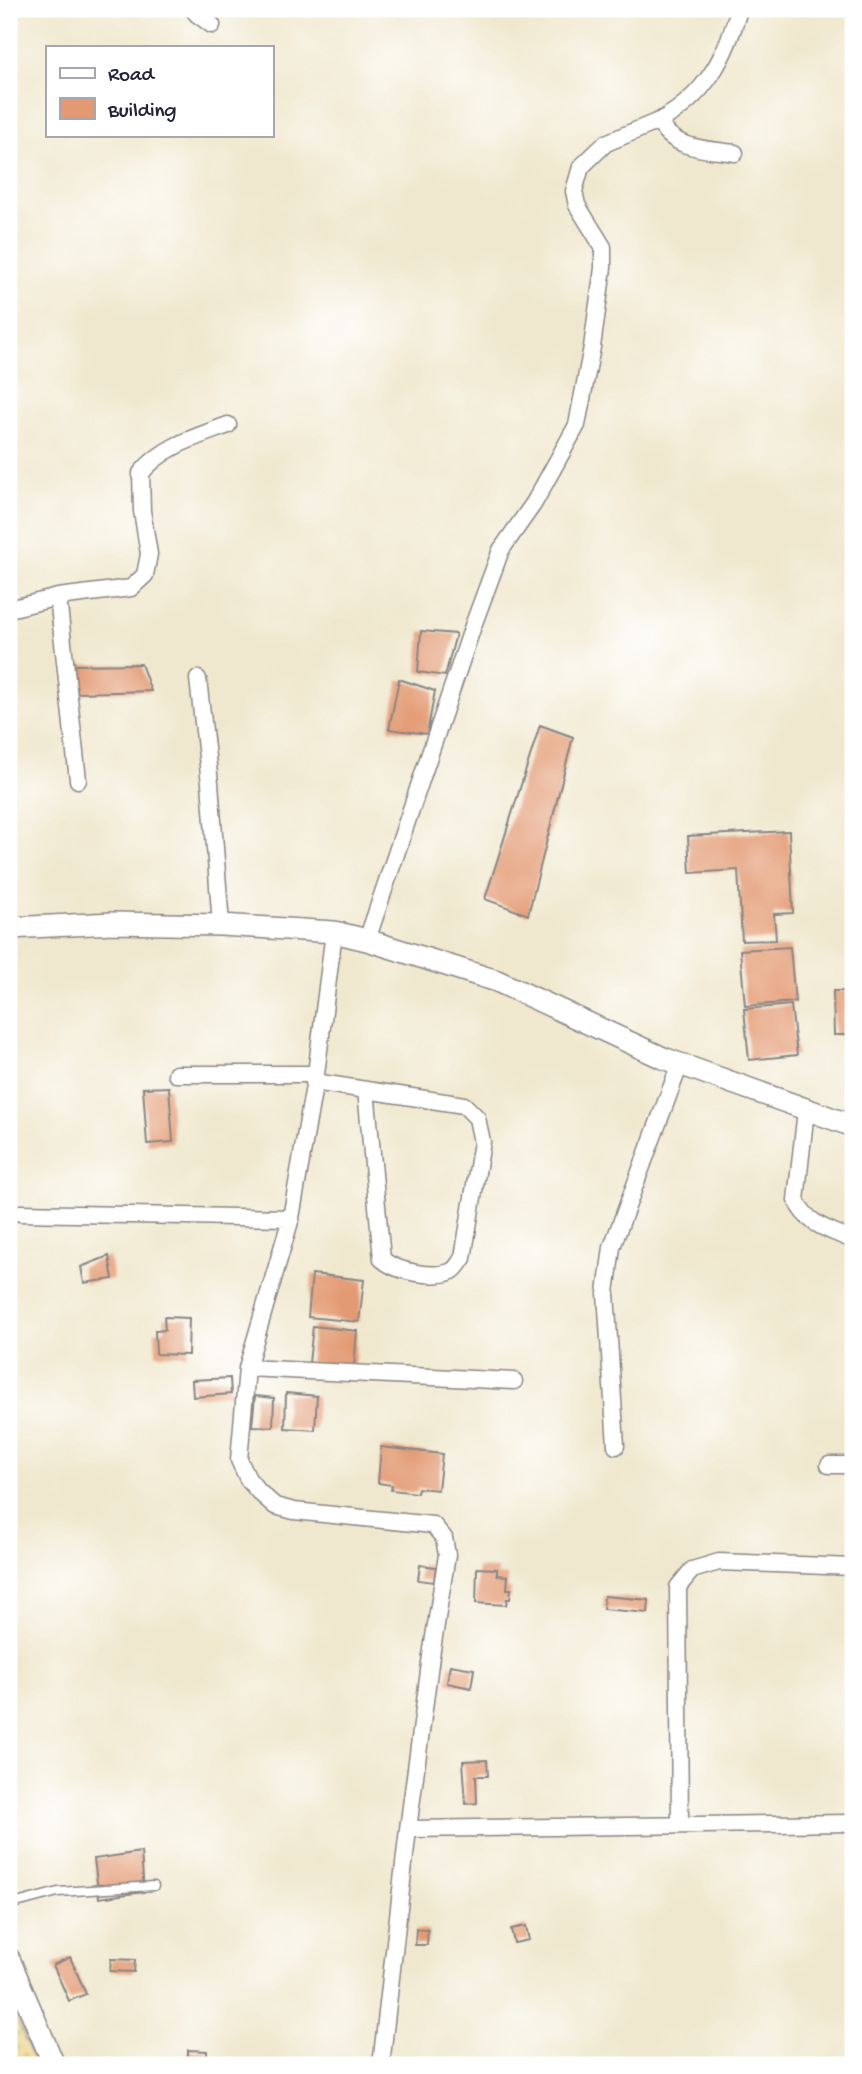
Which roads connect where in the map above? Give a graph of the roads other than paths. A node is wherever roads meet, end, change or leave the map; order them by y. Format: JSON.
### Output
{"nodes":[{"id":1,"x":193,"y":9,"type":"edge"},
{"id":2,"x":739,"y":9,"type":"edge"},
{"id":3,"x":212,"y":25,"type":"dead end"},
{"id":4,"x":659,"y":121,"type":"junction"},
{"id":5,"x":735,"y":153,"type":"dead end"},
{"id":6,"x":228,"y":425,"type":"dead end"},
{"id":7,"x":58,"y":597,"type":"junction"},
{"id":8,"x":9,"y":609,"type":"edge"},
{"id":9,"x":198,"y":679,"type":"dead end"},
{"id":10,"x":78,"y":780,"type":"dead end"},
{"id":11,"x":221,"y":925,"type":"junction"},
{"id":12,"x":9,"y":928,"type":"edge"},
{"id":13,"x":334,"y":932,"type":"junction"},
{"id":14,"x":367,"y":940,"type":"junction"},
{"id":15,"x":680,"y":1064,"type":"junction"},
{"id":16,"x":176,"y":1074,"type":"dead end"},
{"id":17,"x":315,"y":1078,"type":"junction"},
{"id":18,"x":366,"y":1090,"type":"junction"},
{"id":19,"x":806,"y":1110,"type":"junction"},
{"id":20,"x":853,"y":1126,"type":"edge"},
{"id":21,"x":20,"y":1213,"type":"dead end"},
{"id":22,"x":291,"y":1218,"type":"junction"},
{"id":23,"x":853,"y":1240,"type":"edge"},
{"id":24,"x":247,"y":1368,"type":"junction"},
{"id":25,"x":514,"y":1381,"type":"dead end"},
{"id":26,"x":616,"y":1446,"type":"dead end"},
{"id":27,"x":828,"y":1465,"type":"dead end"},
{"id":28,"x":853,"y":1465,"type":"edge"},
{"id":29,"x":853,"y":1567,"type":"edge"},
{"id":30,"x":853,"y":1823,"type":"edge"},
{"id":31,"x":680,"y":1825,"type":"junction"},
{"id":32,"x":408,"y":1829,"type":"junction"},
{"id":33,"x":154,"y":1886,"type":"dead end"},
{"id":34,"x":9,"y":1905,"type":"edge"},
{"id":35,"x":9,"y":1959,"type":"edge"},
{"id":36,"x":54,"y":2065,"type":"edge"},
{"id":37,"x":381,"y":2065,"type":"edge"}],
"edges":[{"from":1,"to":3,"type":"street"},
{"from":2,"to":4,"type":"street"},
{"from":4,"to":5,"type":"street"},
{"from":4,"to":14,"type":"street"},
{"from":6,"to":7,"type":"street"},
{"from":7,"to":8,"type":"street"},
{"from":7,"to":10,"type":"street"},
{"from":9,"to":11,"type":"street"},
{"from":11,"to":12,"type":"street"},
{"from":11,"to":13,"type":"street"},
{"from":13,"to":14,"type":"street"},
{"from":13,"to":17,"type":"street"},
{"from":14,"to":15,"type":"street"},
{"from":15,"to":19,"type":"street"},
{"from":15,"to":26,"type":"street"},
{"from":16,"to":17,"type":"street"},
{"from":17,"to":18,"type":"street"},
{"from":17,"to":22,"type":"street"},
{"from":18,"to":18,"type":"street"},
{"from":19,"to":20,"type":"street"},
{"from":19,"to":23,"type":"street"},
{"from":21,"to":22,"type":"street"},
{"from":22,"to":24,"type":"street"},
{"from":24,"to":25,"type":"street"},
{"from":24,"to":32,"type":"street"},
{"from":27,"to":28,"type":"street"},
{"from":29,"to":31,"type":"street"},
{"from":30,"to":31,"type":"street"},
{"from":31,"to":32,"type":"street"},
{"from":32,"to":37,"type":"street"},
{"from":33,"to":34,"type":"lane"},
{"from":35,"to":36,"type":"street"}]}
